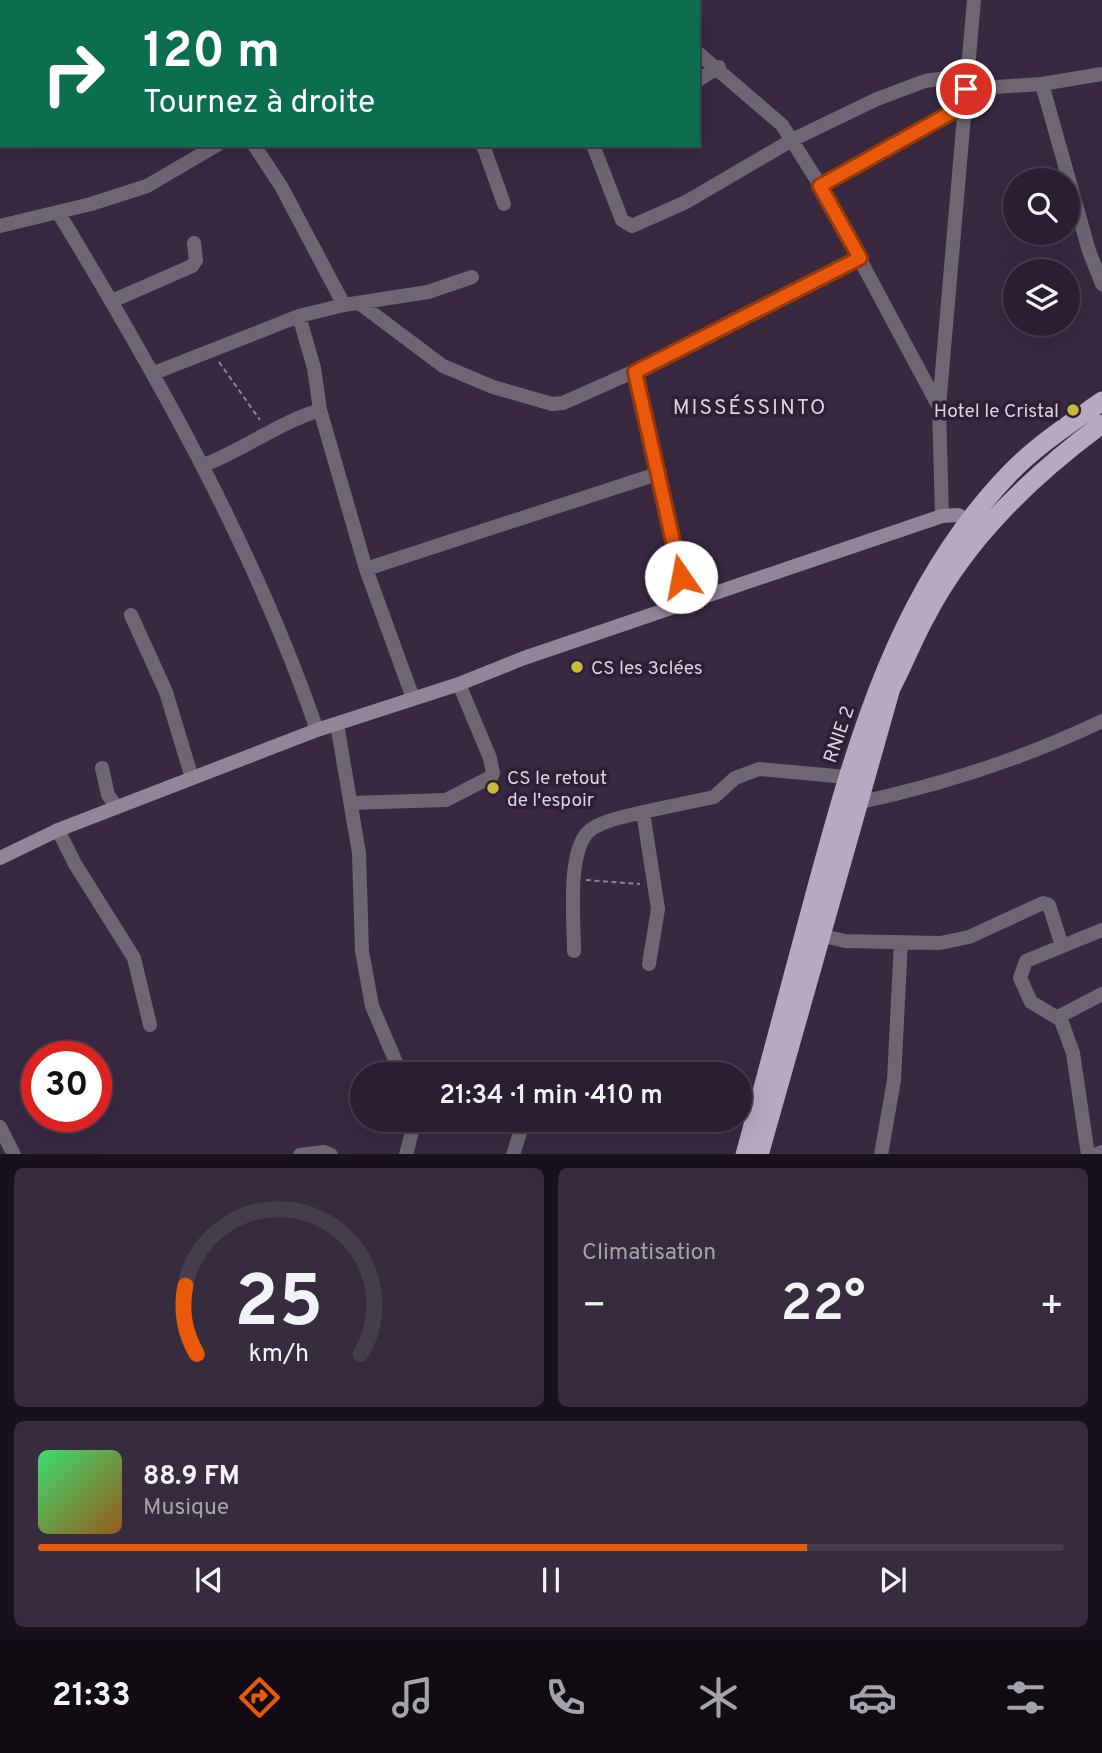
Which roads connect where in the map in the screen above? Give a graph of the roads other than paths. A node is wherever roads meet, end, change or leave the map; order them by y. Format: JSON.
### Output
{"nodes":[{"id":1,"x":974,"y":0,"type":"edge"},
{"id":2,"x":700,"y":54,"type":"edge"},
{"id":3,"x":719,"y":68,"type":"junction"},
{"id":4,"x":1102,"y":75,"type":"edge"},
{"id":5,"x":700,"y":79,"type":"edge"},
{"id":6,"x":967,"y":82,"type":"junction"},
{"id":7,"x":1042,"y":84,"type":"junction"},
{"id":8,"x":963,"y":106,"type":"junction"},
{"id":9,"x":792,"y":140,"type":"junction"},
{"id":10,"x":214,"y":147,"type":"edge"},
{"id":11,"x":255,"y":147,"type":"edge"},
{"id":12,"x":484,"y":147,"type":"edge"},
{"id":13,"x":594,"y":147,"type":"edge"},
{"id":14,"x":820,"y":186,"type":"junction"},
{"id":15,"x":504,"y":204,"type":"dead end"},
{"id":16,"x":58,"y":212,"type":"junction"},
{"id":17,"x":0,"y":226,"type":"edge"},
{"id":18,"x":194,"y":243,"type":"dead end"},
{"id":19,"x":1095,"y":248,"type":"edge"},
{"id":20,"x":860,"y":258,"type":"junction"},
{"id":21,"x":472,"y":277,"type":"dead end"},
{"id":22,"x":1102,"y":284,"type":"edge"},
{"id":23,"x":112,"y":301,"type":"junction"},
{"id":24,"x":352,"y":304,"type":"junction"},
{"id":25,"x":299,"y":316,"type":"junction"},
{"id":26,"x":635,"y":372,"type":"junction"},
{"id":27,"x":154,"y":373,"type":"junction"},
{"id":28,"x":1102,"y":401,"type":"edge"},
{"id":29,"x":939,"y":407,"type":"junction"},
{"id":30,"x":320,"y":410,"type":"junction"},
{"id":31,"x":1102,"y":424,"type":"edge"},
{"id":32,"x":204,"y":465,"type":"junction"},
{"id":33,"x":660,"y":473,"type":"junction"},
{"id":34,"x":942,"y":516,"type":"junction"},
{"id":35,"x":978,"y":526,"type":"junction"},
{"id":36,"x":366,"y":569,"type":"junction"},
{"id":37,"x":687,"y":603,"type":"junction"},
{"id":38,"x":131,"y":615,"type":"dead end"},
{"id":39,"x":459,"y":684,"type":"junction"},
{"id":40,"x":413,"y":698,"type":"junction"},
{"id":41,"x":1102,"y":721,"type":"edge"},
{"id":42,"x":337,"y":724,"type":"junction"},
{"id":43,"x":317,"y":730,"type":"junction"},
{"id":44,"x":102,"y":768,"type":"dead end"},
{"id":45,"x":847,"y":777,"type":"junction"},
{"id":46,"x":192,"y":778,"type":"junction"},
{"id":47,"x":351,"y":803,"type":"junction"},
{"id":48,"x":861,"y":803,"type":"junction"},
{"id":49,"x":116,"y":806,"type":"junction"},
{"id":50,"x":838,"y":807,"type":"junction"},
{"id":51,"x":643,"y":812,"type":"junction"},
{"id":52,"x":58,"y":830,"type":"junction"},
{"id":53,"x":0,"y":858,"type":"edge"},
{"id":54,"x":1102,"y":930,"type":"edge"},
{"id":55,"x":819,"y":935,"type":"junction"},
{"id":56,"x":901,"y":942,"type":"junction"},
{"id":57,"x":1062,"y":946,"type":"junction"},
{"id":58,"x":574,"y":951,"type":"dead end"},
{"id":59,"x":649,"y":964,"type":"dead end"},
{"id":60,"x":1102,"y":994,"type":"edge"},
{"id":61,"x":1058,"y":1017,"type":"junction"},
{"id":62,"x":150,"y":1026,"type":"dead end"},
{"id":63,"x":396,"y":1062,"type":"edge"},
{"id":64,"x":0,"y":1127,"type":"edge"},
{"id":65,"x":412,"y":1132,"type":"edge"},
{"id":66,"x":520,"y":1132,"type":"edge"},
{"id":67,"x":1102,"y":1152,"type":"edge"},
{"id":68,"x":14,"y":1154,"type":"edge"},
{"id":69,"x":300,"y":1154,"type":"edge"},
{"id":70,"x":331,"y":1154,"type":"edge"},
{"id":71,"x":406,"y":1154,"type":"edge"},
{"id":72,"x":513,"y":1154,"type":"edge"},
{"id":73,"x":745,"y":1154,"type":"edge"},
{"id":74,"x":759,"y":1154,"type":"edge"},
{"id":75,"x":881,"y":1154,"type":"edge"},
{"id":76,"x":1088,"y":1154,"type":"edge"},
{"id":77,"x":1095,"y":1154,"type":"edge"}],
"edges":[{"from":1,"to":6,"type":"street"},
{"from":2,"to":3,"type":"street"},
{"from":3,"to":5,"type":"street"},
{"from":3,"to":9,"type":"street"},
{"from":4,"to":7,"type":"street"},
{"from":6,"to":7,"type":"street"},
{"from":6,"to":8,"type":"street"},
{"from":6,"to":9,"type":"street"},
{"from":7,"to":19,"type":"street"},
{"from":8,"to":14,"type":"street"},
{"from":8,"to":29,"type":"street"},
{"from":9,"to":13,"type":"street"},
{"from":9,"to":14,"type":"street"},
{"from":10,"to":16,"type":"street"},
{"from":11,"to":24,"type":"street"},
{"from":12,"to":15,"type":"street"},
{"from":14,"to":20,"type":"street"},
{"from":16,"to":17,"type":"street"},
{"from":16,"to":23,"type":"street"},
{"from":18,"to":23,"type":"street"},
{"from":19,"to":22,"type":"street"},
{"from":20,"to":26,"type":"street"},
{"from":20,"to":29,"type":"street"},
{"from":21,"to":24,"type":"street"},
{"from":23,"to":27,"type":"street"},
{"from":24,"to":25,"type":"street"},
{"from":24,"to":26,"type":"street"},
{"from":25,"to":27,"type":"street"},
{"from":25,"to":30,"type":"street"},
{"from":26,"to":33,"type":"street"},
{"from":27,"to":32,"type":"street"},
{"from":28,"to":35,"type":"highway","name":"RNIE 2","number":"RNIE 2"},
{"from":29,"to":34,"type":"street"},
{"from":30,"to":32,"type":"street"},
{"from":30,"to":36,"type":"street"},
{"from":31,"to":35,"type":"highway","name":"RNIE 2","number":"RNIE 2"},
{"from":32,"to":43,"type":"street"},
{"from":33,"to":36,"type":"street"},
{"from":33,"to":37,"type":"street"},
{"from":34,"to":35,"type":"main road"},
{"from":34,"to":37,"type":"main road"},
{"from":35,"to":45,"type":"highway","name":"RNIE 2","number":"RNIE 2"},
{"from":35,"to":48,"type":"highway","name":"RNIE 2","number":"RNIE 2"},
{"from":36,"to":40,"type":"street"},
{"from":37,"to":39,"type":"main road"},
{"from":38,"to":46,"type":"street"},
{"from":39,"to":40,"type":"main road"},
{"from":39,"to":47,"type":"street"},
{"from":40,"to":42,"type":"main road"},
{"from":41,"to":48,"type":"street"},
{"from":42,"to":43,"type":"main road"},
{"from":42,"to":47,"type":"street"},
{"from":43,"to":46,"type":"main road"},
{"from":44,"to":49,"type":"street"},
{"from":45,"to":50,"type":"highway","name":"RNIE 2","number":"RNIE 2"},
{"from":45,"to":51,"type":"street"},
{"from":46,"to":49,"type":"main road"},
{"from":47,"to":63,"type":"street"},
{"from":48,"to":50,"type":"street"},
{"from":48,"to":55,"type":"highway","name":"RNIE 2","number":"RNIE 2"},
{"from":49,"to":52,"type":"main road"},
{"from":50,"to":73,"type":"highway","name":"RNIE 2","number":"RNIE 2"},
{"from":51,"to":58,"type":"street"},
{"from":51,"to":59,"type":"street"},
{"from":52,"to":53,"type":"main road"},
{"from":52,"to":62,"type":"street"},
{"from":54,"to":57,"type":"street"},
{"from":55,"to":56,"type":"street"},
{"from":55,"to":74,"type":"highway","name":"RNIE 2","number":"RNIE 2"},
{"from":56,"to":57,"type":"street"},
{"from":56,"to":75,"type":"street"},
{"from":57,"to":61,"type":"street"},
{"from":60,"to":61,"type":"street"},
{"from":61,"to":76,"type":"street"},
{"from":64,"to":68,"type":"street"},
{"from":65,"to":71,"type":"street"},
{"from":66,"to":72,"type":"street"},
{"from":67,"to":77,"type":"street"},
{"from":69,"to":70,"type":"street"}]}
